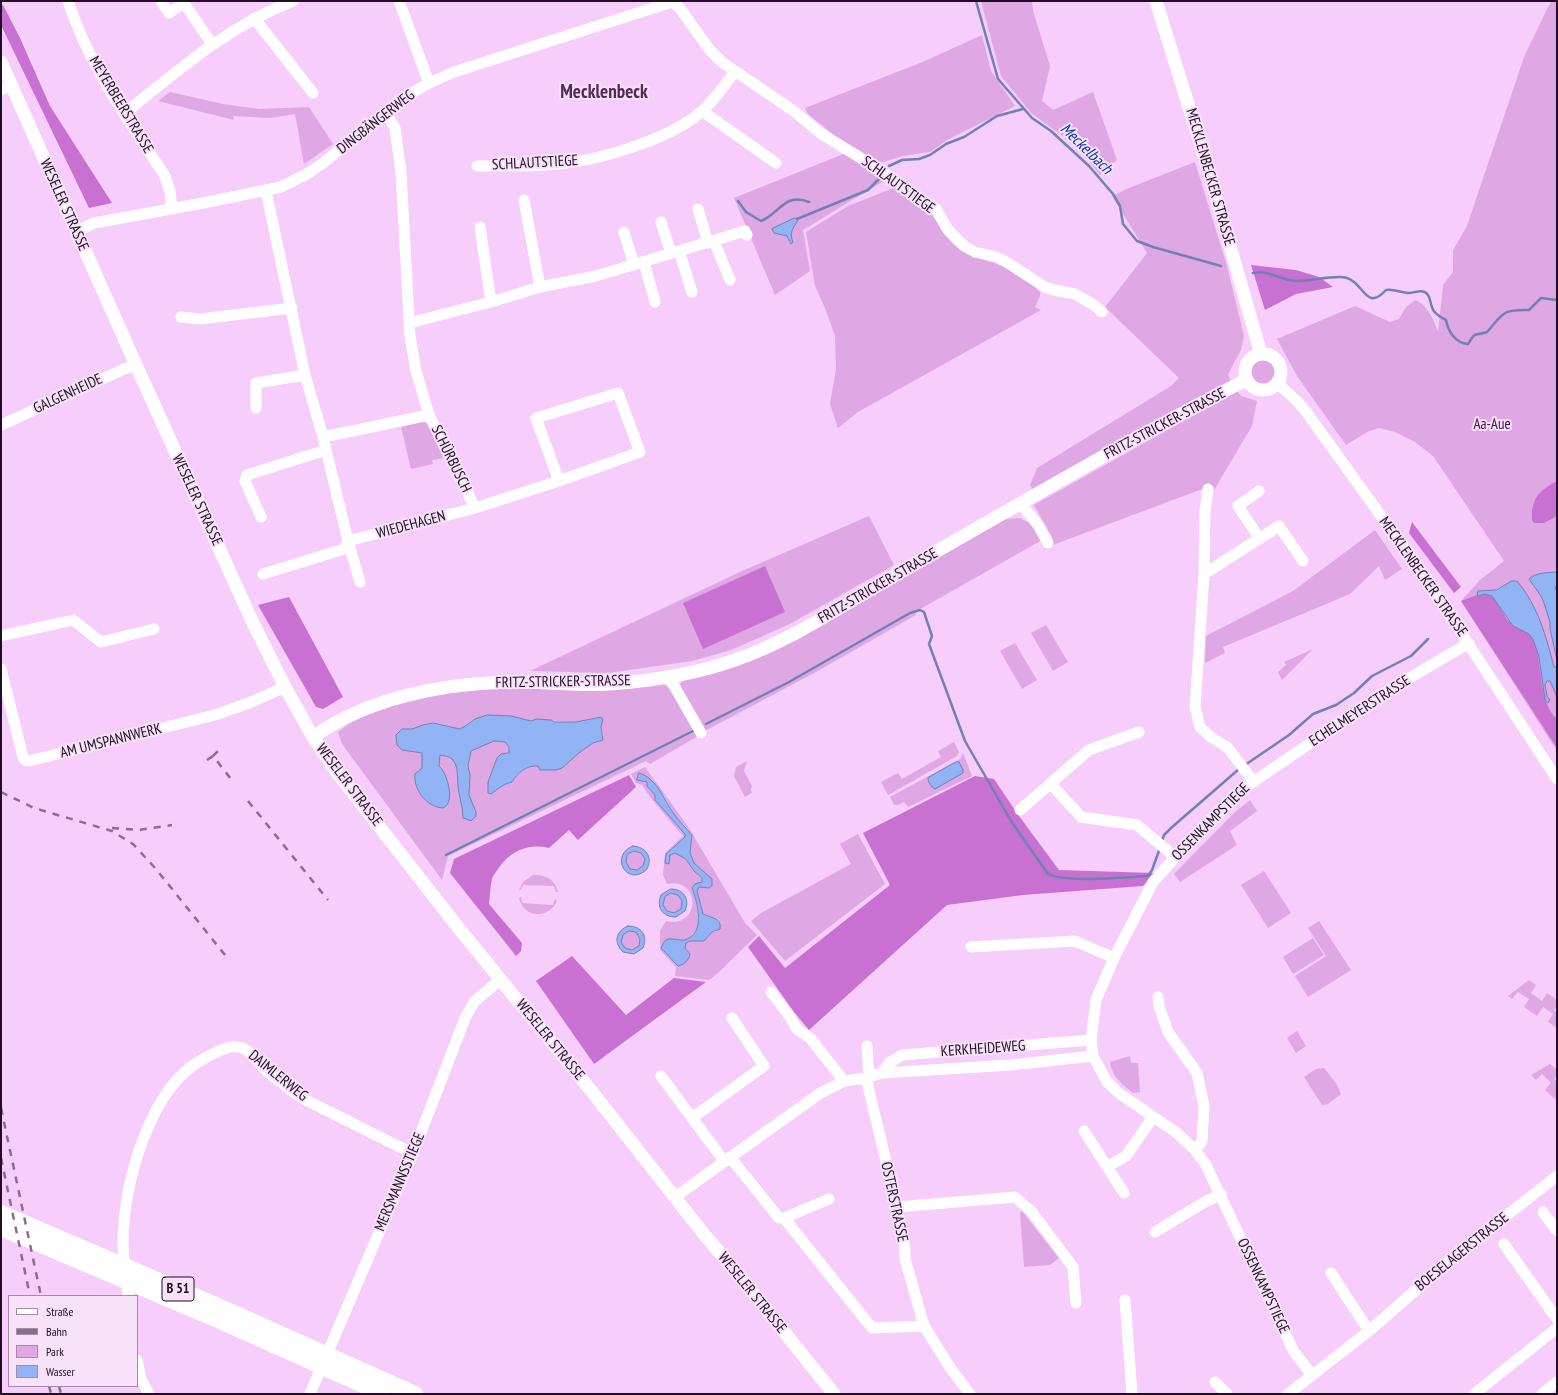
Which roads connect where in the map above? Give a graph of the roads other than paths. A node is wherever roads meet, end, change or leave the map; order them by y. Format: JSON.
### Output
{"nodes":[{"id":1,"x":68,"y":1,"type":"edge"},
{"id":2,"x":161,"y":1,"type":"edge"},
{"id":3,"x":293,"y":1,"type":"edge"},
{"id":4,"x":399,"y":1,"type":"edge"},
{"id":5,"x":674,"y":1,"type":"edge"},
{"id":6,"x":1156,"y":1,"type":"edge"},
{"id":7,"x":184,"y":2,"type":"edge"},
{"id":8,"x":254,"y":18,"type":"junction"},
{"id":9,"x":212,"y":44,"type":"junction"},
{"id":10,"x":1,"y":62,"type":"edge"},
{"id":11,"x":735,"y":72,"type":"junction"},
{"id":12,"x":429,"y":83,"type":"junction"},
{"id":13,"x":6,"y":88,"type":"edge"},
{"id":14,"x":313,"y":92,"type":"dead end"},
{"id":15,"x":702,"y":111,"type":"junction"},
{"id":16,"x":386,"y":113,"type":"junction"},
{"id":17,"x":124,"y":114,"type":"junction"},
{"id":18,"x":776,"y":163,"type":"dead end"},
{"id":19,"x":477,"y":166,"type":"dead end"},
{"id":20,"x":266,"y":191,"type":"junction"},
{"id":21,"x":524,"y":200,"type":"dead end"},
{"id":22,"x":172,"y":209,"type":"junction"},
{"id":23,"x":698,"y":209,"type":"dead end"},
{"id":24,"x":661,"y":222,"type":"dead end"},
{"id":25,"x":480,"y":227,"type":"dead end"},
{"id":26,"x":76,"y":232,"type":"junction"},
{"id":27,"x":624,"y":232,"type":"dead end"},
{"id":28,"x":747,"y":236,"type":"dead end"},
{"id":29,"x":711,"y":242,"type":"junction"},
{"id":30,"x":675,"y":252,"type":"junction"},
{"id":31,"x":639,"y":263,"type":"junction"},
{"id":32,"x":730,"y":280,"type":"dead end"},
{"id":33,"x":540,"y":287,"type":"junction"},
{"id":34,"x":692,"y":292,"type":"dead end"},
{"id":35,"x":492,"y":302,"type":"junction"},
{"id":36,"x":655,"y":302,"type":"dead end"},
{"id":37,"x":292,"y":308,"type":"junction"},
{"id":38,"x":1102,"y":312,"type":"dead end"},
{"id":39,"x":181,"y":317,"type":"dead end"},
{"id":40,"x":409,"y":323,"type":"junction"},
{"id":41,"x":1260,"y":354,"type":"junction"},
{"id":42,"x":136,"y":366,"type":"junction"},
{"id":43,"x":305,"y":375,"type":"junction"},
{"id":44,"x":1246,"y":380,"type":"junction"},
{"id":45,"x":1277,"y":383,"type":"junction"},
{"id":46,"x":256,"y":408,"type":"dead end"},
{"id":47,"x":429,"y":415,"type":"junction"},
{"id":48,"x":1,"y":425,"type":"edge"},
{"id":49,"x":323,"y":437,"type":"junction"},
{"id":50,"x":326,"y":450,"type":"junction"},
{"id":51,"x":559,"y":481,"type":"junction"},
{"id":52,"x":1208,"y":489,"type":"dead end"},
{"id":53,"x":1258,"y":491,"type":"dead end"},
{"id":54,"x":1021,"y":504,"type":"junction"},
{"id":55,"x":475,"y":508,"type":"junction"},
{"id":56,"x":260,"y":517,"type":"dead end"},
{"id":57,"x":1260,"y":539,"type":"junction"},
{"id":58,"x":348,"y":541,"type":"junction"},
{"id":59,"x":1048,"y":543,"type":"dead end"},
{"id":60,"x":1303,"y":561,"type":"dead end"},
{"id":61,"x":263,"y":574,"type":"dead end"},
{"id":62,"x":1204,"y":574,"type":"junction"},
{"id":63,"x":360,"y":582,"type":"dead end"},
{"id":64,"x":154,"y":629,"type":"dead end"},
{"id":65,"x":1,"y":636,"type":"edge"},
{"id":66,"x":1469,"y":643,"type":"junction"},
{"id":67,"x":1,"y":670,"type":"edge"},
{"id":68,"x":669,"y":677,"type":"junction"},
{"id":69,"x":285,"y":687,"type":"junction"},
{"id":70,"x":1139,"y":732,"type":"dead end"},
{"id":71,"x":701,"y":733,"type":"dead end"},
{"id":72,"x":313,"y":737,"type":"junction"},
{"id":73,"x":1557,"y":779,"type":"edge"},
{"id":74,"x":1254,"y":782,"type":"junction"},
{"id":75,"x":1051,"y":784,"type":"junction"},
{"id":76,"x":1020,"y":810,"type":"dead end"},
{"id":77,"x":1172,"y":854,"type":"junction"},
{"id":78,"x":970,"y":947,"type":"dead end"},
{"id":79,"x":1114,"y":958,"type":"junction"},
{"id":80,"x":502,"y":979,"type":"junction"},
{"id":81,"x":771,"y":992,"type":"dead end"},
{"id":82,"x":1158,"y":997,"type":"dead end"},
{"id":83,"x":732,"y":1018,"type":"dead end"},
{"id":84,"x":1091,"y":1040,"type":"junction"},
{"id":85,"x":867,"y":1046,"type":"dead end"},
{"id":86,"x":1093,"y":1056,"type":"junction"},
{"id":87,"x":882,"y":1073,"type":"junction"},
{"id":88,"x":661,"y":1076,"type":"dead end"},
{"id":89,"x":867,"y":1077,"type":"junction"},
{"id":90,"x":844,"y":1081,"type":"junction"},
{"id":91,"x":1153,"y":1117,"type":"junction"},
{"id":92,"x":692,"y":1118,"type":"junction"},
{"id":93,"x":1084,"y":1131,"type":"dead end"},
{"id":94,"x":1195,"y":1150,"type":"junction"},
{"id":95,"x":413,"y":1153,"type":"junction"},
{"id":96,"x":727,"y":1159,"type":"junction"},
{"id":97,"x":1107,"y":1167,"type":"junction"},
{"id":98,"x":1557,"y":1176,"type":"edge"},
{"id":99,"x":1124,"y":1193,"type":"dead end"},
{"id":100,"x":1221,"y":1194,"type":"junction"},
{"id":101,"x":675,"y":1197,"type":"junction"},
{"id":102,"x":829,"y":1199,"type":"dead end"},
{"id":103,"x":897,"y":1207,"type":"junction"},
{"id":104,"x":1543,"y":1212,"type":"dead end"},
{"id":105,"x":1,"y":1213,"type":"edge"},
{"id":106,"x":781,"y":1218,"type":"junction"},
{"id":107,"x":1,"y":1228,"type":"edge"},
{"id":108,"x":1557,"y":1230,"type":"edge"},
{"id":109,"x":1155,"y":1232,"type":"dead end"},
{"id":110,"x":1504,"y":1244,"type":"dead end"},
{"id":111,"x":1331,"y":1273,"type":"dead end"},
{"id":112,"x":128,"y":1295,"type":"edge"},
{"id":113,"x":1125,"y":1300,"type":"dead end"},
{"id":114,"x":1076,"y":1303,"type":"dead end"},
{"id":115,"x":1557,"y":1319,"type":"edge"},
{"id":116,"x":924,"y":1326,"type":"junction"},
{"id":117,"x":1557,"y":1328,"type":"edge"},
{"id":118,"x":1369,"y":1331,"type":"junction"},
{"id":119,"x":138,"y":1365,"type":"edge"},
{"id":120,"x":351,"y":1372,"type":"junction"},
{"id":121,"x":1312,"y":1375,"type":"junction"},
{"id":122,"x":1215,"y":1382,"type":"dead end"},
{"id":123,"x":1557,"y":1382,"type":"edge"},
{"id":124,"x":149,"y":1394,"type":"edge"},
{"id":125,"x":310,"y":1394,"type":"edge"},
{"id":126,"x":382,"y":1394,"type":"edge"},
{"id":127,"x":415,"y":1394,"type":"edge"},
{"id":128,"x":834,"y":1394,"type":"edge"},
{"id":129,"x":970,"y":1394,"type":"edge"},
{"id":130,"x":1132,"y":1394,"type":"edge"},
{"id":131,"x":1227,"y":1394,"type":"edge"},
{"id":132,"x":1288,"y":1394,"type":"edge"},
{"id":133,"x":1474,"y":1394,"type":"edge"},
{"id":134,"x":1542,"y":1394,"type":"edge"}],
"edges":[{"from":1,"to":17,"type":"street","name":"MEYERBEERSTRASSE"},
{"from":2,"to":7,"type":"street"},
{"from":3,"to":8,"type":"street"},
{"from":4,"to":12,"type":"street"},
{"from":5,"to":11,"type":"street","name":"SCHLAUTSTIEGE"},
{"from":5,"to":12,"type":"street","name":"DINGBÄNGERWEG"},
{"from":6,"to":41,"type":"main road","name":"MECKLENBECKER STRASSE"},
{"from":7,"to":9,"type":"street"},
{"from":8,"to":9,"type":"street"},
{"from":8,"to":14,"type":"street"},
{"from":9,"to":17,"type":"street"},
{"from":10,"to":13,"type":"main road","name":"WESELER STRASSE"},
{"from":11,"to":15,"type":"street","name":"SCHLAUTSTIEGE"},
{"from":11,"to":38,"type":"street","name":"SCHLAUTSTIEGE"},
{"from":12,"to":16,"type":"street","name":"DINGBÄNGERWEG"},
{"from":13,"to":26,"type":"main road","name":"WESELER STRASSE"},
{"from":15,"to":18,"type":"street"},
{"from":15,"to":19,"type":"street","name":"SCHLAUTSTIEGE"},
{"from":16,"to":20,"type":"street","name":"DINGBÄNGERWEG"},
{"from":16,"to":40,"type":"street","name":"SCHÜRBUSCH"},
{"from":17,"to":22,"type":"street","name":"MEYERBEERSTRASSE"},
{"from":20,"to":22,"type":"street","name":"DINGBÄNGERWEG"},
{"from":20,"to":37,"type":"street"},
{"from":21,"to":33,"type":"street"},
{"from":22,"to":26,"type":"street","name":"DINGBÄNGERWEG"},
{"from":23,"to":29,"type":"street"},
{"from":24,"to":30,"type":"street"},
{"from":25,"to":35,"type":"street"},
{"from":26,"to":42,"type":"main road","name":"WESELER STRASSE"},
{"from":27,"to":31,"type":"street"},
{"from":28,"to":29,"type":"street"},
{"from":29,"to":30,"type":"street"},
{"from":29,"to":32,"type":"street"},
{"from":30,"to":31,"type":"street"},
{"from":30,"to":34,"type":"street"},
{"from":31,"to":33,"type":"street"},
{"from":31,"to":36,"type":"street"},
{"from":33,"to":35,"type":"street"},
{"from":35,"to":40,"type":"street"},
{"from":37,"to":39,"type":"street"},
{"from":37,"to":43,"type":"street"},
{"from":40,"to":47,"type":"street","name":"SCHÜRBUSCH"},
{"from":41,"to":44,"type":"main road"},
{"from":41,"to":45,"type":"main road"},
{"from":42,"to":48,"type":"street","name":"GALGENHEIDE"},
{"from":42,"to":69,"type":"main road","name":"WESELER STRASSE"},
{"from":43,"to":46,"type":"street"},
{"from":43,"to":49,"type":"street"},
{"from":44,"to":45,"type":"main road"},
{"from":44,"to":54,"type":"main road","name":"FRITZ-STRICKER-STRASSE"},
{"from":45,"to":66,"type":"street","name":"MECKLENBECKER STRASSE"},
{"from":47,"to":49,"type":"street"},
{"from":47,"to":55,"type":"street","name":"SCHÜRBUSCH"},
{"from":49,"to":50,"type":"street"},
{"from":50,"to":56,"type":"street"},
{"from":50,"to":58,"type":"street"},
{"from":51,"to":51,"type":"street","name":"SCHÜRBUSCH"},
{"from":51,"to":55,"type":"street","name":"SCHÜRBUSCH"},
{"from":52,"to":62,"type":"street","name":"OSSENKAMPSTIEGE"},
{"from":53,"to":57,"type":"street"},
{"from":54,"to":59,"type":"street"},
{"from":54,"to":68,"type":"main road","name":"FRITZ-STRICKER-STRASSE"},
{"from":55,"to":58,"type":"street","name":"WIEDEHAGEN"},
{"from":57,"to":60,"type":"street"},
{"from":57,"to":62,"type":"street"},
{"from":58,"to":61,"type":"street","name":"WIEDEHAGEN"},
{"from":58,"to":63,"type":"street"},
{"from":62,"to":74,"type":"street","name":"OSSENKAMPSTIEGE"},
{"from":64,"to":65,"type":"street"},
{"from":66,"to":73,"type":"street","name":"MECKLENBECKER STRASSE"},
{"from":66,"to":74,"type":"street","name":"ECHELMEYERSTRASSE"},
{"from":67,"to":69,"type":"street","name":"AM UMSPANNWERK"},
{"from":68,"to":71,"type":"street"},
{"from":68,"to":72,"type":"main road","name":"FRITZ-STRICKER-STRASSE"},
{"from":69,"to":72,"type":"main road","name":"WESELER STRASSE"},
{"from":70,"to":75,"type":"street"},
{"from":72,"to":80,"type":"main road","name":"WESELER STRASSE"},
{"from":74,"to":77,"type":"street","name":"OSSENKAMPSTIEGE"},
{"from":75,"to":76,"type":"street"},
{"from":75,"to":77,"type":"street"},
{"from":77,"to":79,"type":"street","name":"OSSENKAMPSTIEGE"},
{"from":78,"to":79,"type":"street"},
{"from":79,"to":84,"type":"street","name":"OSSENKAMPSTIEGE"},
{"from":80,"to":95,"type":"street","name":"MERSMANNSSTIEGE"},
{"from":80,"to":101,"type":"main road","name":"WESELER STRASSE"},
{"from":81,"to":90,"type":"street"},
{"from":82,"to":94,"type":"street"},
{"from":83,"to":92,"type":"street"},
{"from":84,"to":86,"type":"street","name":"OSSENKAMPSTIEGE"},
{"from":84,"to":87,"type":"street","name":"KERKHEIDEWEG"},
{"from":85,"to":89,"type":"street"},
{"from":86,"to":87,"type":"street","name":"KERKHEIDEWEG"},
{"from":86,"to":91,"type":"street","name":"OSSENKAMPSTIEGE"},
{"from":87,"to":89,"type":"street","name":"KERKHEIDEWEG"},
{"from":88,"to":92,"type":"street"},
{"from":89,"to":90,"type":"street","name":"KERKHEIDEWEG"},
{"from":89,"to":103,"type":"street","name":"OSTERSTRASSE"},
{"from":90,"to":96,"type":"street","name":"KERKHEIDEWEG"},
{"from":91,"to":94,"type":"street","name":"OSSENKAMPSTIEGE"},
{"from":91,"to":97,"type":"street"},
{"from":92,"to":96,"type":"street"},
{"from":93,"to":97,"type":"street"},
{"from":94,"to":100,"type":"street","name":"OSSENKAMPSTIEGE"},
{"from":95,"to":112,"type":"street","name":"DAIMLERWEG"},
{"from":95,"to":125,"type":"street","name":"MERSMANNSSTIEGE"},
{"from":96,"to":101,"type":"street","name":"KERKHEIDEWEG"},
{"from":96,"to":106,"type":"street"},
{"from":97,"to":99,"type":"street"},
{"from":98,"to":118,"type":"street","name":"BOESELAGERSTRASSE"},
{"from":100,"to":109,"type":"street"},
{"from":100,"to":121,"type":"street","name":"OSSENKAMPSTIEGE"},
{"from":101,"to":128,"type":"main road","name":"WESELER STRASSE"},
{"from":102,"to":106,"type":"street"},
{"from":103,"to":114,"type":"street"},
{"from":103,"to":116,"type":"street","name":"OSTERSTRASSE"},
{"from":104,"to":108,"type":"street"},
{"from":105,"to":120,"type":"highway","number":"B 51"},
{"from":106,"to":116,"type":"street"},
{"from":107,"to":120,"type":"highway","number":"B 51"},
{"from":110,"to":115,"type":"street","name":"BOESELAGERSTRASSE"},
{"from":111,"to":118,"type":"street"},
{"from":113,"to":130,"type":"street"},
{"from":116,"to":129,"type":"street","name":"OSTERSTRASSE"},
{"from":117,"to":133,"type":"street"},
{"from":118,"to":121,"type":"street","name":"BOESELAGERSTRASSE"},
{"from":119,"to":124,"type":"street"},
{"from":120,"to":126,"type":"highway","number":"B 51"},
{"from":120,"to":127,"type":"highway","number":"B 51"},
{"from":121,"to":132,"type":"street","name":"BOESELAGERSTRASSE"},
{"from":122,"to":131,"type":"street"},
{"from":123,"to":134,"type":"street"}]}
